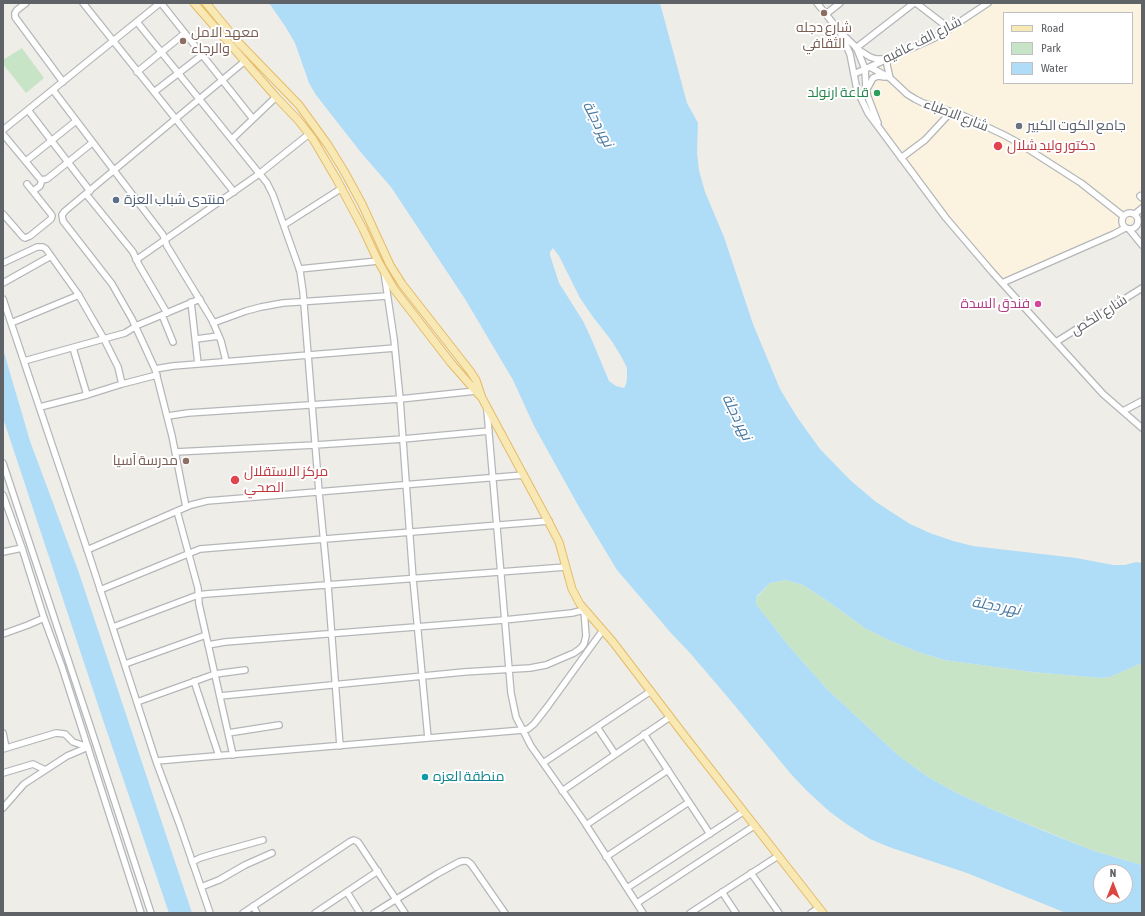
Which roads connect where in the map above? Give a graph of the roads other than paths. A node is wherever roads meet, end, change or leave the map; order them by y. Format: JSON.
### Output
{"nodes":[{"id":1,"x":26,"y":3,"type":"edge"},
{"id":2,"x":82,"y":3,"type":"edge"},
{"id":3,"x":161,"y":3,"type":"edge"},
{"id":4,"x":194,"y":3,"type":"edge"},
{"id":5,"x":206,"y":3,"type":"edge"},
{"id":6,"x":817,"y":3,"type":"edge"},
{"id":7,"x":840,"y":3,"type":"edge"},
{"id":8,"x":915,"y":3,"type":"edge"},
{"id":9,"x":988,"y":3,"type":"edge"},
{"id":10,"x":826,"y":14,"type":"junction"},
{"id":11,"x":137,"y":22,"type":"junction"},
{"id":12,"x":950,"y":28,"type":"junction"},
{"id":13,"x":840,"y":32,"type":"junction"},
{"id":14,"x":185,"y":33,"type":"junction"},
{"id":15,"x":113,"y":41,"type":"junction"},
{"id":16,"x":856,"y":48,"type":"junction"},
{"id":17,"x":161,"y":52,"type":"junction"},
{"id":18,"x":202,"y":54,"type":"junction"},
{"id":19,"x":888,"y":59,"type":"junction"},
{"id":20,"x":245,"y":61,"type":"junction"},
{"id":21,"x":868,"y":68,"type":"junction"},
{"id":22,"x":137,"y":72,"type":"junction"},
{"id":23,"x":178,"y":73,"type":"junction"},
{"id":24,"x":854,"y":74,"type":"junction"},
{"id":25,"x":271,"y":76,"type":"junction"},
{"id":26,"x":890,"y":78,"type":"junction"},
{"id":27,"x":222,"y":80,"type":"junction"},
{"id":28,"x":63,"y":82,"type":"junction"},
{"id":29,"x":264,"y":82,"type":"junction"},
{"id":30,"x":866,"y":89,"type":"junction"},
{"id":31,"x":53,"y":90,"type":"junction"},
{"id":32,"x":154,"y":92,"type":"junction"},
{"id":33,"x":276,"y":97,"type":"junction"},
{"id":34,"x":200,"y":99,"type":"junction"},
{"id":35,"x":28,"y":110,"type":"junction"},
{"id":36,"x":951,"y":112,"type":"junction"},
{"id":37,"x":175,"y":119,"type":"junction"},
{"id":38,"x":252,"y":119,"type":"junction"},
{"id":39,"x":76,"y":121,"type":"junction"},
{"id":40,"x":880,"y":129,"type":"junction"},
{"id":41,"x":3,"y":130,"type":"edge"},
{"id":42,"x":3,"y":134,"type":"edge"},
{"id":43,"x":309,"y":134,"type":"junction"},
{"id":44,"x":232,"y":139,"type":"junction"},
{"id":45,"x":52,"y":141,"type":"junction"},
{"id":46,"x":92,"y":143,"type":"junction"},
{"id":47,"x":901,"y":158,"type":"junction"},
{"id":48,"x":26,"y":161,"type":"junction"},
{"id":49,"x":68,"y":162,"type":"junction"},
{"id":50,"x":113,"y":171,"type":"junction"},
{"id":51,"x":260,"y":174,"type":"junction"},
{"id":52,"x":42,"y":180,"type":"junction"},
{"id":53,"x":27,"y":184,"type":"dead end"},
{"id":54,"x":342,"y":188,"type":"junction"},
{"id":55,"x":33,"y":191,"type":"junction"},
{"id":56,"x":88,"y":192,"type":"junction"},
{"id":57,"x":234,"y":192,"type":"junction"},
{"id":58,"x":1142,"y":195,"type":"edge"},
{"id":59,"x":1142,"y":198,"type":"edge"},
{"id":60,"x":1142,"y":208,"type":"edge"},
{"id":61,"x":3,"y":214,"type":"edge"},
{"id":62,"x":1135,"y":214,"type":"junction"},
{"id":63,"x":52,"y":216,"type":"junction"},
{"id":64,"x":1123,"y":216,"type":"junction"},
{"id":65,"x":62,"y":217,"type":"junction"},
{"id":66,"x":284,"y":225,"type":"junction"},
{"id":67,"x":1127,"y":229,"type":"junction"},
{"id":68,"x":165,"y":240,"type":"junction"},
{"id":69,"x":1142,"y":245,"type":"edge"},
{"id":70,"x":51,"y":256,"type":"junction"},
{"id":71,"x":136,"y":260,"type":"junction"},
{"id":72,"x":378,"y":260,"type":"junction"},
{"id":73,"x":3,"y":263,"type":"edge"},
{"id":74,"x":299,"y":269,"type":"junction"},
{"id":75,"x":384,"y":272,"type":"junction"},
{"id":76,"x":1002,"y":283,"type":"junction"},
{"id":77,"x":3,"y":284,"type":"edge"},
{"id":78,"x":1142,"y":288,"type":"edge"},
{"id":79,"x":79,"y":295,"type":"junction"},
{"id":80,"x":387,"y":296,"type":"junction"},
{"id":81,"x":3,"y":299,"type":"edge"},
{"id":82,"x":200,"y":299,"type":"junction"},
{"id":83,"x":304,"y":301,"type":"junction"},
{"id":84,"x":191,"y":302,"type":"junction"},
{"id":85,"x":165,"y":314,"type":"junction"},
{"id":86,"x":11,"y":323,"type":"junction"},
{"id":87,"x":213,"y":323,"type":"junction"},
{"id":88,"x":136,"y":327,"type":"junction"},
{"id":89,"x":219,"y":336,"type":"junction"},
{"id":90,"x":104,"y":339,"type":"junction"},
{"id":91,"x":196,"y":339,"type":"junction"},
{"id":92,"x":173,"y":342,"type":"dead end"},
{"id":93,"x":1056,"y":342,"type":"junction"},
{"id":94,"x":73,"y":348,"type":"junction"},
{"id":95,"x":395,"y":348,"type":"junction"},
{"id":96,"x":308,"y":355,"type":"junction"},
{"id":97,"x":226,"y":361,"type":"junction"},
{"id":98,"x":24,"y":362,"type":"junction"},
{"id":99,"x":198,"y":364,"type":"junction"},
{"id":100,"x":156,"y":372,"type":"junction"},
{"id":101,"x":122,"y":384,"type":"junction"},
{"id":102,"x":476,"y":391,"type":"junction"},
{"id":103,"x":87,"y":395,"type":"junction"},
{"id":104,"x":482,"y":398,"type":"junction"},
{"id":105,"x":400,"y":399,"type":"junction"},
{"id":106,"x":1142,"y":401,"type":"edge"},
{"id":107,"x":312,"y":405,"type":"junction"},
{"id":108,"x":40,"y":407,"type":"junction"},
{"id":109,"x":487,"y":407,"type":"junction"},
{"id":110,"x":1123,"y":411,"type":"junction"},
{"id":111,"x":168,"y":416,"type":"junction"},
{"id":112,"x":1142,"y":428,"type":"edge"},
{"id":113,"x":489,"y":431,"type":"junction"},
{"id":114,"x":403,"y":439,"type":"junction"},
{"id":115,"x":315,"y":445,"type":"junction"},
{"id":116,"x":175,"y":452,"type":"junction"},
{"id":117,"x":3,"y":463,"type":"edge"},
{"id":118,"x":4,"y":472,"type":"edge"},
{"id":119,"x":524,"y":475,"type":"junction"},
{"id":120,"x":493,"y":478,"type":"junction"},
{"id":121,"x":406,"y":485,"type":"junction"},
{"id":122,"x":319,"y":492,"type":"junction"},
{"id":123,"x":3,"y":495,"type":"edge"},
{"id":124,"x":186,"y":507,"type":"junction"},
{"id":125,"x":177,"y":511,"type":"junction"},
{"id":126,"x":549,"y":521,"type":"junction"},
{"id":127,"x":497,"y":526,"type":"junction"},
{"id":128,"x":409,"y":532,"type":"junction"},
{"id":129,"x":324,"y":539,"type":"junction"},
{"id":130,"x":22,"y":548,"type":"junction"},
{"id":131,"x":87,"y":550,"type":"junction"},
{"id":132,"x":3,"y":552,"type":"edge"},
{"id":133,"x":188,"y":553,"type":"junction"},
{"id":134,"x":566,"y":567,"type":"junction"},
{"id":135,"x":501,"y":573,"type":"junction"},
{"id":136,"x":413,"y":579,"type":"junction"},
{"id":137,"x":328,"y":585,"type":"junction"},
{"id":138,"x":100,"y":590,"type":"junction"},
{"id":139,"x":198,"y":595,"type":"junction"},
{"id":140,"x":584,"y":610,"type":"junction"},
{"id":141,"x":44,"y":618,"type":"junction"},
{"id":142,"x":504,"y":620,"type":"junction"},
{"id":143,"x":417,"y":627,"type":"junction"},
{"id":144,"x":113,"y":628,"type":"junction"},
{"id":145,"x":603,"y":630,"type":"junction"},
{"id":146,"x":3,"y":634,"type":"edge"},
{"id":147,"x":331,"y":634,"type":"junction"},
{"id":148,"x":206,"y":636,"type":"junction"},
{"id":149,"x":208,"y":645,"type":"junction"},
{"id":150,"x":125,"y":664,"type":"junction"},
{"id":151,"x":509,"y":669,"type":"junction"},
{"id":152,"x":245,"y":670,"type":"dead end"},
{"id":153,"x":215,"y":674,"type":"junction"},
{"id":154,"x":422,"y":676,"type":"junction"},
{"id":155,"x":194,"y":681,"type":"junction"},
{"id":156,"x":335,"y":685,"type":"junction"},
{"id":157,"x":651,"y":691,"type":"junction"},
{"id":158,"x":220,"y":696,"type":"junction"},
{"id":159,"x":137,"y":702,"type":"junction"},
{"id":160,"x":670,"y":717,"type":"junction"},
{"id":161,"x":279,"y":725,"type":"dead end"},
{"id":162,"x":597,"y":727,"type":"junction"},
{"id":163,"x":523,"y":730,"type":"junction"},
{"id":164,"x":3,"y":733,"type":"edge"},
{"id":165,"x":228,"y":733,"type":"junction"},
{"id":166,"x":644,"y":734,"type":"junction"},
{"id":167,"x":428,"y":738,"type":"junction"},
{"id":168,"x":340,"y":746,"type":"junction"},
{"id":169,"x":88,"y":747,"type":"junction"},
{"id":170,"x":4,"y":749,"type":"edge"},
{"id":171,"x":615,"y":754,"type":"junction"},
{"id":172,"x":233,"y":755,"type":"junction"},
{"id":173,"x":219,"y":756,"type":"junction"},
{"id":174,"x":156,"y":761,"type":"junction"},
{"id":175,"x":543,"y":763,"type":"junction"},
{"id":176,"x":45,"y":770,"type":"junction"},
{"id":177,"x":668,"y":770,"type":"junction"},
{"id":178,"x":3,"y":773,"type":"edge"},
{"id":179,"x":562,"y":791,"type":"junction"},
{"id":180,"x":689,"y":802,"type":"junction"},
{"id":181,"x":3,"y":808,"type":"edge"},
{"id":182,"x":743,"y":812,"type":"junction"},
{"id":183,"x":586,"y":825,"type":"junction"},
{"id":184,"x":754,"y":826,"type":"junction"},
{"id":185,"x":710,"y":834,"type":"junction"},
{"id":186,"x":263,"y":840,"type":"dead end"},
{"id":187,"x":272,"y":853,"type":"dead end"},
{"id":188,"x":778,"y":856,"type":"junction"},
{"id":189,"x":606,"y":857,"type":"junction"},
{"id":190,"x":192,"y":862,"type":"junction"},
{"id":191,"x":378,"y":871,"type":"junction"},
{"id":192,"x":752,"y":873,"type":"junction"},
{"id":193,"x":201,"y":887,"type":"junction"},
{"id":194,"x":627,"y":888,"type":"junction"},
{"id":195,"x":347,"y":892,"type":"junction"},
{"id":196,"x":722,"y":892,"type":"junction"},
{"id":197,"x":396,"y":899,"type":"junction"},
{"id":198,"x":637,"y":903,"type":"junction"},
{"id":199,"x":253,"y":906,"type":"junction"},
{"id":200,"x":323,"y":911,"type":"edge"},
{"id":201,"x":821,"y":911,"type":"edge"},
{"id":202,"x":141,"y":913,"type":"edge"},
{"id":203,"x":151,"y":913,"type":"edge"},
{"id":204,"x":210,"y":913,"type":"edge"},
{"id":205,"x":243,"y":913,"type":"edge"},
{"id":206,"x":257,"y":913,"type":"edge"},
{"id":207,"x":315,"y":913,"type":"edge"},
{"id":208,"x":360,"y":913,"type":"edge"},
{"id":209,"x":374,"y":913,"type":"edge"},
{"id":210,"x":405,"y":913,"type":"edge"},
{"id":211,"x":505,"y":913,"type":"edge"},
{"id":212,"x":644,"y":913,"type":"edge"},
{"id":213,"x":691,"y":913,"type":"edge"},
{"id":214,"x":736,"y":913,"type":"edge"},
{"id":215,"x":779,"y":913,"type":"edge"},
{"id":216,"x":812,"y":913,"type":"edge"}],
"edges":[{"from":1,"to":28,"type":"street"},
{"from":2,"to":15,"type":"street"},
{"from":3,"to":11,"type":"street"},
{"from":3,"to":14,"type":"street"},
{"from":4,"to":20,"type":"main road"},
{"from":5,"to":25,"type":"main road"},
{"from":6,"to":10,"type":"street"},
{"from":7,"to":10,"type":"street"},
{"from":8,"to":12,"type":"street"},
{"from":8,"to":16,"type":"street"},
{"from":9,"to":12,"type":"street","name":"شارع الف عافيه"},
{"from":10,"to":13,"type":"street"},
{"from":11,"to":15,"type":"street"},
{"from":11,"to":17,"type":"street"},
{"from":12,"to":19,"type":"street","name":"شارع الف عافيه"},
{"from":13,"to":16,"type":"street"},
{"from":13,"to":24,"type":"street"},
{"from":14,"to":17,"type":"street"},
{"from":14,"to":18,"type":"street"},
{"from":15,"to":22,"type":"street"},
{"from":15,"to":28,"type":"street"},
{"from":16,"to":19,"type":"street"},
{"from":16,"to":21,"type":"street"},
{"from":17,"to":22,"type":"street"},
{"from":17,"to":23,"type":"street"},
{"from":18,"to":23,"type":"street"},
{"from":18,"to":27,"type":"street"},
{"from":19,"to":21,"type":"street","name":"شارع الف عافيه"},
{"from":19,"to":26,"type":"street"},
{"from":20,"to":27,"type":"street"},
{"from":20,"to":29,"type":"main road"},
{"from":21,"to":24,"type":"street","name":"شارع الف عافيه"},
{"from":21,"to":26,"type":"street","name":"شارع الاطباء"},
{"from":21,"to":30,"type":"street"},
{"from":22,"to":32,"type":"street"},
{"from":23,"to":32,"type":"street"},
{"from":23,"to":34,"type":"street"},
{"from":24,"to":40,"type":"street"},
{"from":25,"to":29,"type":"main road"},
{"from":25,"to":104,"type":"main road"},
{"from":26,"to":30,"type":"street"},
{"from":26,"to":36,"type":"street","name":"شارع الاطباء"},
{"from":27,"to":34,"type":"street"},
{"from":27,"to":38,"type":"street"},
{"from":28,"to":31,"type":"street"},
{"from":29,"to":33,"type":"main road"},
{"from":30,"to":40,"type":"street"},
{"from":31,"to":35,"type":"street"},
{"from":31,"to":39,"type":"street"},
{"from":32,"to":37,"type":"street"},
{"from":33,"to":38,"type":"street"},
{"from":33,"to":43,"type":"main road"},
{"from":34,"to":37,"type":"street"},
{"from":34,"to":44,"type":"street"},
{"from":35,"to":41,"type":"street"},
{"from":35,"to":45,"type":"street"},
{"from":36,"to":47,"type":"street"},
{"from":36,"to":64,"type":"street","name":"شارع الاطباء"},
{"from":37,"to":50,"type":"street"},
{"from":37,"to":57,"type":"street"},
{"from":38,"to":44,"type":"street"},
{"from":39,"to":45,"type":"street"},
{"from":39,"to":46,"type":"street"},
{"from":40,"to":47,"type":"street"},
{"from":42,"to":48,"type":"street"},
{"from":43,"to":51,"type":"street"},
{"from":43,"to":54,"type":"main road"},
{"from":44,"to":51,"type":"street"},
{"from":45,"to":48,"type":"street"},
{"from":45,"to":49,"type":"street"},
{"from":46,"to":49,"type":"street"},
{"from":46,"to":50,"type":"street"},
{"from":47,"to":76,"type":"street"},
{"from":48,"to":52,"type":"street"},
{"from":49,"to":52,"type":"street"},
{"from":49,"to":56,"type":"street"},
{"from":50,"to":56,"type":"street"},
{"from":50,"to":68,"type":"street"},
{"from":51,"to":57,"type":"street"},
{"from":51,"to":66,"type":"street"},
{"from":52,"to":55,"type":"street"},
{"from":53,"to":55,"type":"street"},
{"from":54,"to":66,"type":"street"},
{"from":54,"to":72,"type":"main road"},
{"from":55,"to":63,"type":"street"},
{"from":56,"to":65,"type":"street"},
{"from":56,"to":71,"type":"street"},
{"from":57,"to":68,"type":"street"},
{"from":58,"to":59,"type":"street"},
{"from":60,"to":62,"type":"street"},
{"from":61,"to":63,"type":"street"},
{"from":62,"to":64,"type":"street"},
{"from":62,"to":67,"type":"street"},
{"from":63,"to":65,"type":"street"},
{"from":64,"to":67,"type":"street"},
{"from":65,"to":88,"type":"street"},
{"from":66,"to":74,"type":"street"},
{"from":67,"to":69,"type":"street"},
{"from":67,"to":76,"type":"street"},
{"from":68,"to":71,"type":"street"},
{"from":68,"to":82,"type":"street"},
{"from":70,"to":73,"type":"street"},
{"from":70,"to":77,"type":"street"},
{"from":70,"to":79,"type":"street"},
{"from":71,"to":85,"type":"street"},
{"from":72,"to":74,"type":"street"},
{"from":72,"to":75,"type":"main road"},
{"from":74,"to":83,"type":"street"},
{"from":75,"to":80,"type":"street"},
{"from":75,"to":102,"type":"main road"},
{"from":76,"to":93,"type":"street"},
{"from":78,"to":93,"type":"street","name":"شارع الكص"},
{"from":79,"to":86,"type":"street"},
{"from":79,"to":90,"type":"street"},
{"from":80,"to":83,"type":"street"},
{"from":80,"to":95,"type":"street"},
{"from":81,"to":86,"type":"street"},
{"from":82,"to":84,"type":"street"},
{"from":82,"to":87,"type":"street"},
{"from":83,"to":87,"type":"street"},
{"from":83,"to":96,"type":"street"},
{"from":84,"to":85,"type":"street"},
{"from":84,"to":91,"type":"street"},
{"from":85,"to":88,"type":"street"},
{"from":85,"to":92,"type":"street"},
{"from":86,"to":98,"type":"street"},
{"from":87,"to":89,"type":"street"},
{"from":88,"to":90,"type":"street"},
{"from":88,"to":100,"type":"street"},
{"from":89,"to":91,"type":"street"},
{"from":89,"to":97,"type":"street"},
{"from":90,"to":94,"type":"street"},
{"from":90,"to":101,"type":"street"},
{"from":91,"to":99,"type":"street"},
{"from":93,"to":110,"type":"street"},
{"from":94,"to":98,"type":"street"},
{"from":94,"to":103,"type":"street"},
{"from":95,"to":96,"type":"street"},
{"from":95,"to":105,"type":"street"},
{"from":96,"to":97,"type":"street"},
{"from":96,"to":107,"type":"street"},
{"from":97,"to":99,"type":"street"},
{"from":98,"to":108,"type":"street"},
{"from":99,"to":100,"type":"street"},
{"from":100,"to":101,"type":"street"},
{"from":100,"to":111,"type":"street"},
{"from":101,"to":103,"type":"street"},
{"from":102,"to":104,"type":"main road"},
{"from":102,"to":105,"type":"street"},
{"from":103,"to":108,"type":"street"},
{"from":104,"to":109,"type":"main road"},
{"from":105,"to":107,"type":"street"},
{"from":105,"to":114,"type":"street"},
{"from":106,"to":110,"type":"street"},
{"from":107,"to":111,"type":"street"},
{"from":107,"to":115,"type":"street"},
{"from":108,"to":131,"type":"street"},
{"from":109,"to":113,"type":"street"},
{"from":109,"to":119,"type":"main road"},
{"from":110,"to":112,"type":"street"},
{"from":111,"to":116,"type":"street"},
{"from":113,"to":114,"type":"street"},
{"from":113,"to":120,"type":"street"},
{"from":114,"to":115,"type":"street"},
{"from":114,"to":121,"type":"street"},
{"from":115,"to":116,"type":"street"},
{"from":115,"to":122,"type":"street"},
{"from":116,"to":124,"type":"street"},
{"from":117,"to":118,"type":"street"},
{"from":118,"to":203,"type":"street"},
{"from":119,"to":120,"type":"street"},
{"from":119,"to":126,"type":"main road"},
{"from":120,"to":121,"type":"street"},
{"from":120,"to":127,"type":"street"},
{"from":121,"to":122,"type":"street"},
{"from":121,"to":128,"type":"street"},
{"from":122,"to":124,"type":"street"},
{"from":122,"to":129,"type":"street"},
{"from":123,"to":130,"type":"street"},
{"from":124,"to":125,"type":"street"},
{"from":125,"to":131,"type":"street"},
{"from":125,"to":133,"type":"street"},
{"from":126,"to":127,"type":"street"},
{"from":126,"to":134,"type":"main road"},
{"from":127,"to":128,"type":"street"},
{"from":127,"to":135,"type":"street"},
{"from":128,"to":129,"type":"street"},
{"from":128,"to":136,"type":"street"},
{"from":129,"to":133,"type":"street"},
{"from":129,"to":137,"type":"street"},
{"from":130,"to":132,"type":"street"},
{"from":130,"to":141,"type":"street"},
{"from":131,"to":138,"type":"street"},
{"from":133,"to":138,"type":"street"},
{"from":133,"to":139,"type":"street"},
{"from":134,"to":135,"type":"street"},
{"from":134,"to":140,"type":"main road"},
{"from":135,"to":136,"type":"street"},
{"from":135,"to":142,"type":"street"},
{"from":136,"to":137,"type":"street"},
{"from":136,"to":143,"type":"street"},
{"from":137,"to":139,"type":"street"},
{"from":137,"to":147,"type":"street"},
{"from":138,"to":144,"type":"street"},
{"from":139,"to":144,"type":"street"},
{"from":139,"to":148,"type":"street"},
{"from":140,"to":142,"type":"street"},
{"from":140,"to":145,"type":"main road"},
{"from":140,"to":151,"type":"street"},
{"from":141,"to":146,"type":"street"},
{"from":141,"to":169,"type":"street"},
{"from":142,"to":143,"type":"street"},
{"from":142,"to":151,"type":"street"},
{"from":143,"to":147,"type":"street"},
{"from":143,"to":154,"type":"street"},
{"from":144,"to":150,"type":"street"},
{"from":145,"to":157,"type":"main road"},
{"from":145,"to":163,"type":"street"},
{"from":147,"to":149,"type":"street"},
{"from":147,"to":156,"type":"street"},
{"from":148,"to":149,"type":"street"},
{"from":148,"to":150,"type":"street"},
{"from":149,"to":153,"type":"street"},
{"from":150,"to":159,"type":"street"},
{"from":151,"to":154,"type":"street"},
{"from":151,"to":163,"type":"street"},
{"from":152,"to":153,"type":"street"},
{"from":153,"to":155,"type":"street"},
{"from":153,"to":158,"type":"street"},
{"from":154,"to":156,"type":"street"},
{"from":154,"to":167,"type":"street"},
{"from":155,"to":159,"type":"street"},
{"from":155,"to":173,"type":"street"},
{"from":156,"to":158,"type":"street"},
{"from":156,"to":168,"type":"street"},
{"from":157,"to":160,"type":"main road"},
{"from":157,"to":162,"type":"street"},
{"from":158,"to":165,"type":"street"},
{"from":159,"to":174,"type":"street"},
{"from":160,"to":166,"type":"street"},
{"from":160,"to":182,"type":"main road"},
{"from":161,"to":165,"type":"street"},
{"from":162,"to":171,"type":"street"},
{"from":162,"to":175,"type":"street"},
{"from":163,"to":167,"type":"street"},
{"from":163,"to":175,"type":"street"},
{"from":164,"to":170,"type":"street"},
{"from":165,"to":172,"type":"street"},
{"from":166,"to":171,"type":"street"},
{"from":166,"to":177,"type":"street"},
{"from":167,"to":168,"type":"street"},
{"from":168,"to":172,"type":"street"},
{"from":169,"to":170,"type":"street"},
{"from":169,"to":176,"type":"street"},
{"from":169,"to":202,"type":"street"},
{"from":171,"to":179,"type":"street"},
{"from":172,"to":173,"type":"street"},
{"from":173,"to":174,"type":"street"},
{"from":174,"to":190,"type":"street"},
{"from":175,"to":179,"type":"street"},
{"from":176,"to":178,"type":"street"},
{"from":176,"to":181,"type":"street"},
{"from":177,"to":180,"type":"street"},
{"from":177,"to":183,"type":"street"},
{"from":179,"to":183,"type":"street"},
{"from":180,"to":185,"type":"street"},
{"from":180,"to":189,"type":"street"},
{"from":182,"to":184,"type":"main road"},
{"from":182,"to":185,"type":"street"},
{"from":183,"to":189,"type":"street"},
{"from":184,"to":188,"type":"main road"},
{"from":184,"to":198,"type":"street"},
{"from":185,"to":194,"type":"street"},
{"from":186,"to":190,"type":"street"},
{"from":187,"to":193,"type":"street"},
{"from":188,"to":192,"type":"street"},
{"from":188,"to":201,"type":"main road"},
{"from":189,"to":194,"type":"street"},
{"from":190,"to":193,"type":"street"},
{"from":191,"to":195,"type":"street"},
{"from":191,"to":197,"type":"street"},
{"from":191,"to":199,"type":"street"},
{"from":192,"to":196,"type":"street"},
{"from":192,"to":215,"type":"street"},
{"from":193,"to":204,"type":"street"},
{"from":194,"to":198,"type":"street"},
{"from":195,"to":200,"type":"street"},
{"from":195,"to":208,"type":"street"},
{"from":196,"to":213,"type":"street"},
{"from":196,"to":214,"type":"street"},
{"from":197,"to":209,"type":"street"},
{"from":197,"to":210,"type":"street"},
{"from":197,"to":211,"type":"street"},
{"from":198,"to":212,"type":"street"},
{"from":199,"to":205,"type":"street"},
{"from":199,"to":206,"type":"street"},
{"from":200,"to":207,"type":"street"},
{"from":201,"to":216,"type":"street"}]}
